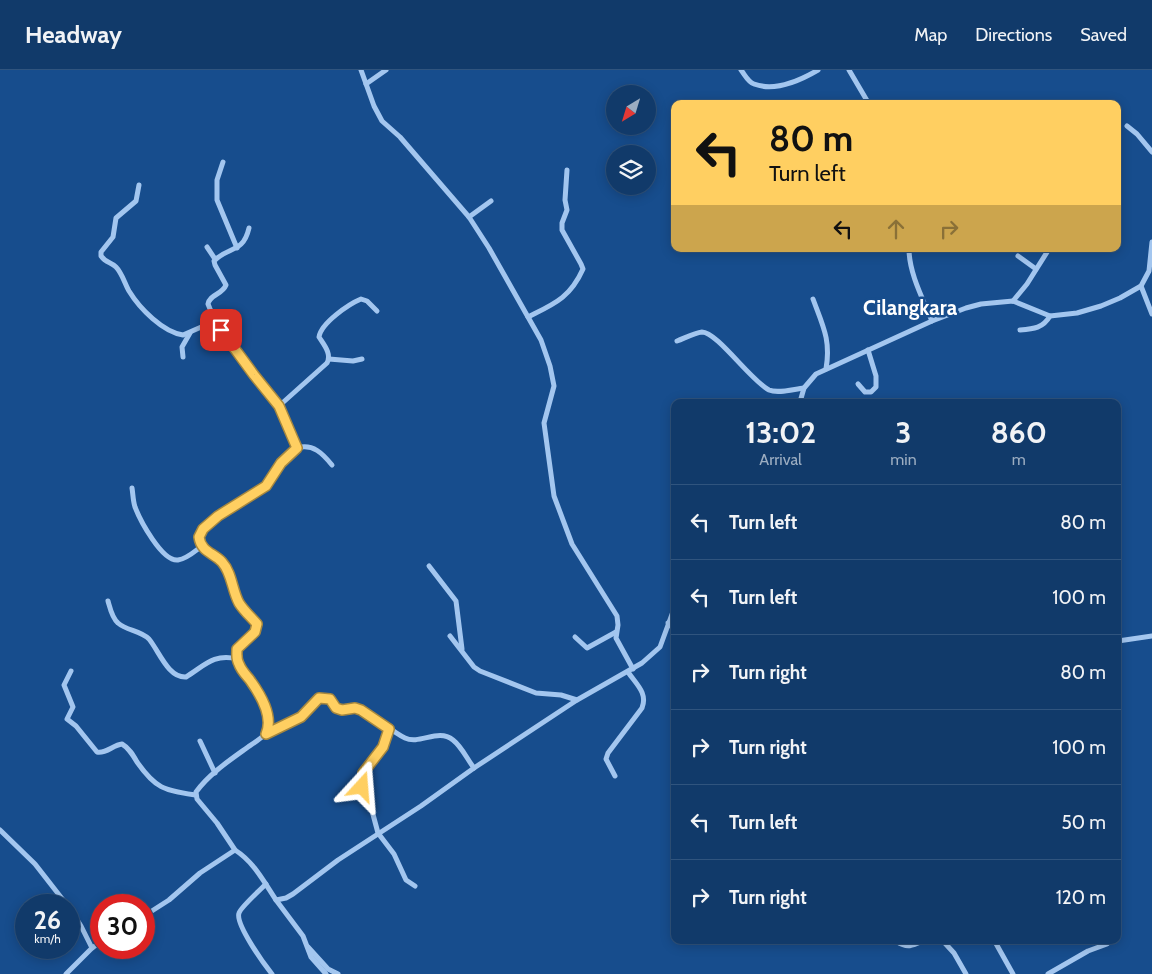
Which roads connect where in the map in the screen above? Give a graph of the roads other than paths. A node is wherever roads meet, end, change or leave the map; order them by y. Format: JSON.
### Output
{"nodes":[{"id":1,"x":361,"y":70,"type":"edge"},
{"id":2,"x":386,"y":70,"type":"edge"},
{"id":3,"x":741,"y":70,"type":"edge"},
{"id":4,"x":818,"y":70,"type":"edge"},
{"id":5,"x":849,"y":70,"type":"edge"},
{"id":6,"x":366,"y":84,"type":"junction"},
{"id":7,"x":867,"y":100,"type":"edge"},
{"id":8,"x":1127,"y":126,"type":"dead end"},
{"id":9,"x":1152,"y":152,"type":"edge"},
{"id":10,"x":223,"y":162,"type":"dead end"},
{"id":11,"x":567,"y":170,"type":"dead end"},
{"id":12,"x":139,"y":185,"type":"dead end"},
{"id":13,"x":491,"y":201,"type":"dead end"},
{"id":14,"x":469,"y":217,"type":"junction"},
{"id":15,"x":249,"y":228,"type":"dead end"},
{"id":16,"x":1152,"y":242,"type":"edge"},
{"id":17,"x":207,"y":247,"type":"dead end"},
{"id":18,"x":237,"y":248,"type":"junction"},
{"id":19,"x":908,"y":252,"type":"edge"},
{"id":20,"x":1047,"y":252,"type":"edge"},
{"id":21,"x":1018,"y":256,"type":"dead end"},
{"id":22,"x":215,"y":259,"type":"junction"},
{"id":23,"x":1036,"y":269,"type":"junction"},
{"id":24,"x":1141,"y":286,"type":"junction"},
{"id":25,"x":814,"y":299,"type":"dead end"},
{"id":26,"x":1013,"y":301,"type":"junction"},
{"id":27,"x":377,"y":311,"type":"dead end"},
{"id":28,"x":1152,"y":314,"type":"edge"},
{"id":29,"x":1050,"y":316,"type":"junction"},
{"id":30,"x":528,"y":317,"type":"junction"},
{"id":31,"x":215,"y":321,"type":"junction"},
{"id":32,"x":932,"y":321,"type":"junction"},
{"id":33,"x":1020,"y":330,"type":"dead end"},
{"id":34,"x":191,"y":333,"type":"junction"},
{"id":35,"x":677,"y":341,"type":"dead end"},
{"id":36,"x":868,"y":350,"type":"junction"},
{"id":37,"x":184,"y":358,"type":"dead end"},
{"id":38,"x":329,"y":359,"type":"junction"},
{"id":39,"x":362,"y":359,"type":"dead end"},
{"id":40,"x":826,"y":369,"type":"junction"},
{"id":41,"x":858,"y":384,"type":"dead end"},
{"id":42,"x":804,"y":388,"type":"junction"},
{"id":43,"x":801,"y":399,"type":"edge"},
{"id":44,"x":279,"y":406,"type":"junction"},
{"id":45,"x":297,"y":448,"type":"junction"},
{"id":46,"x":332,"y":465,"type":"dead end"},
{"id":47,"x":132,"y":488,"type":"dead end"},
{"id":48,"x":202,"y":546,"type":"junction"},
{"id":49,"x":429,"y":566,"type":"dead end"},
{"id":50,"x":108,"y":601,"type":"dead end"},
{"id":51,"x":671,"y":616,"type":"edge"},
{"id":52,"x":668,"y":623,"type":"junction"},
{"id":53,"x":671,"y":626,"type":"edge"},
{"id":54,"x":616,"y":632,"type":"junction"},
{"id":55,"x":450,"y":636,"type":"dead end"},
{"id":56,"x":1152,"y":636,"type":"edge"},
{"id":57,"x":576,"y":637,"type":"dead end"},
{"id":58,"x":1121,"y":641,"type":"edge"},
{"id":59,"x":462,"y":650,"type":"junction"},
{"id":60,"x":237,"y":658,"type":"junction"},
{"id":61,"x":630,"y":670,"type":"junction"},
{"id":62,"x":71,"y":671,"type":"dead end"},
{"id":63,"x":577,"y":700,"type":"junction"},
{"id":64,"x":389,"y":731,"type":"junction"},
{"id":65,"x":266,"y":734,"type":"junction"},
{"id":66,"x":200,"y":741,"type":"dead end"},
{"id":67,"x":474,"y":768,"type":"junction"},
{"id":68,"x":216,"y":773,"type":"junction"},
{"id":69,"x":615,"y":776,"type":"dead end"},
{"id":70,"x":195,"y":795,"type":"junction"},
{"id":71,"x":0,"y":830,"type":"edge"},
{"id":72,"x":378,"y":833,"type":"junction"},
{"id":73,"x":6,"y":835,"type":"junction"},
{"id":74,"x":0,"y":839,"type":"edge"},
{"id":75,"x":235,"y":850,"type":"junction"},
{"id":76,"x":266,"y":884,"type":"junction"},
{"id":77,"x":415,"y":886,"type":"dead end"},
{"id":78,"x":59,"y":894,"type":"edge"},
{"id":79,"x":276,"y":900,"type":"junction"},
{"id":80,"x":155,"y":909,"type":"edge"},
{"id":81,"x":80,"y":924,"type":"edge"},
{"id":82,"x":90,"y":944,"type":"edge"},
{"id":83,"x":900,"y":944,"type":"edge"},
{"id":84,"x":916,"y":944,"type":"edge"},
{"id":85,"x":946,"y":944,"type":"edge"},
{"id":86,"x":996,"y":944,"type":"edge"},
{"id":87,"x":1107,"y":944,"type":"dead end"},
{"id":88,"x":306,"y":945,"type":"junction"},
{"id":89,"x":90,"y":950,"type":"edge"},
{"id":90,"x":66,"y":974,"type":"edge"},
{"id":91,"x":272,"y":974,"type":"edge"},
{"id":92,"x":326,"y":974,"type":"edge"},
{"id":93,"x":338,"y":974,"type":"edge"},
{"id":94,"x":966,"y":974,"type":"edge"},
{"id":95,"x":1013,"y":974,"type":"edge"},
{"id":96,"x":1048,"y":974,"type":"edge"}],
"edges":[{"from":1,"to":6,"type":"street"},
{"from":2,"to":6,"type":"street"},
{"from":3,"to":4,"type":"street"},
{"from":5,"to":7,"type":"street"},
{"from":6,"to":14,"type":"street"},
{"from":8,"to":9,"type":"street"},
{"from":10,"to":18,"type":"street"},
{"from":11,"to":30,"type":"street"},
{"from":12,"to":34,"type":"street"},
{"from":13,"to":14,"type":"street"},
{"from":14,"to":30,"type":"street"},
{"from":15,"to":18,"type":"street"},
{"from":16,"to":24,"type":"street"},
{"from":17,"to":22,"type":"street"},
{"from":18,"to":22,"type":"street"},
{"from":19,"to":32,"type":"street"},
{"from":20,"to":23,"type":"street"},
{"from":21,"to":23,"type":"street"},
{"from":22,"to":31,"type":"street"},
{"from":23,"to":26,"type":"street"},
{"from":24,"to":28,"type":"street"},
{"from":24,"to":29,"type":"street"},
{"from":25,"to":40,"type":"street"},
{"from":26,"to":29,"type":"street"},
{"from":26,"to":32,"type":"street"},
{"from":27,"to":38,"type":"street"},
{"from":29,"to":33,"type":"street"},
{"from":30,"to":54,"type":"street"},
{"from":31,"to":34,"type":"street"},
{"from":31,"to":44,"type":"street"},
{"from":32,"to":36,"type":"street"},
{"from":34,"to":37,"type":"street"},
{"from":35,"to":42,"type":"street"},
{"from":36,"to":40,"type":"street"},
{"from":36,"to":41,"type":"street"},
{"from":38,"to":39,"type":"street"},
{"from":38,"to":44,"type":"street"},
{"from":40,"to":42,"type":"street"},
{"from":42,"to":43,"type":"street"},
{"from":44,"to":45,"type":"street"},
{"from":45,"to":46,"type":"street"},
{"from":45,"to":48,"type":"street"},
{"from":47,"to":48,"type":"street"},
{"from":48,"to":60,"type":"street"},
{"from":49,"to":59,"type":"street"},
{"from":50,"to":60,"type":"street"},
{"from":51,"to":52,"type":"street"},
{"from":52,"to":53,"type":"street"},
{"from":52,"to":61,"type":"street"},
{"from":54,"to":57,"type":"street"},
{"from":54,"to":61,"type":"street"},
{"from":55,"to":59,"type":"street"},
{"from":56,"to":58,"type":"street"},
{"from":59,"to":63,"type":"street"},
{"from":60,"to":65,"type":"street"},
{"from":61,"to":63,"type":"street"},
{"from":61,"to":69,"type":"street"},
{"from":62,"to":70,"type":"street"},
{"from":63,"to":67,"type":"street"},
{"from":64,"to":65,"type":"street"},
{"from":64,"to":67,"type":"street"},
{"from":64,"to":72,"type":"street"},
{"from":65,"to":68,"type":"street"},
{"from":66,"to":68,"type":"street"},
{"from":67,"to":72,"type":"street"},
{"from":68,"to":70,"type":"street"},
{"from":70,"to":75,"type":"street"},
{"from":71,"to":73,"type":"street"},
{"from":72,"to":77,"type":"street"},
{"from":72,"to":79,"type":"street"},
{"from":73,"to":74,"type":"street"},
{"from":73,"to":78,"type":"street"},
{"from":75,"to":76,"type":"street"},
{"from":75,"to":80,"type":"street"},
{"from":76,"to":79,"type":"street"},
{"from":76,"to":91,"type":"street"},
{"from":79,"to":88,"type":"street"},
{"from":81,"to":82,"type":"street"},
{"from":83,"to":84,"type":"street"},
{"from":85,"to":94,"type":"street"},
{"from":86,"to":95,"type":"street"},
{"from":87,"to":96,"type":"street"},
{"from":88,"to":92,"type":"street"},
{"from":88,"to":93,"type":"street"},
{"from":89,"to":90,"type":"street"}]}
